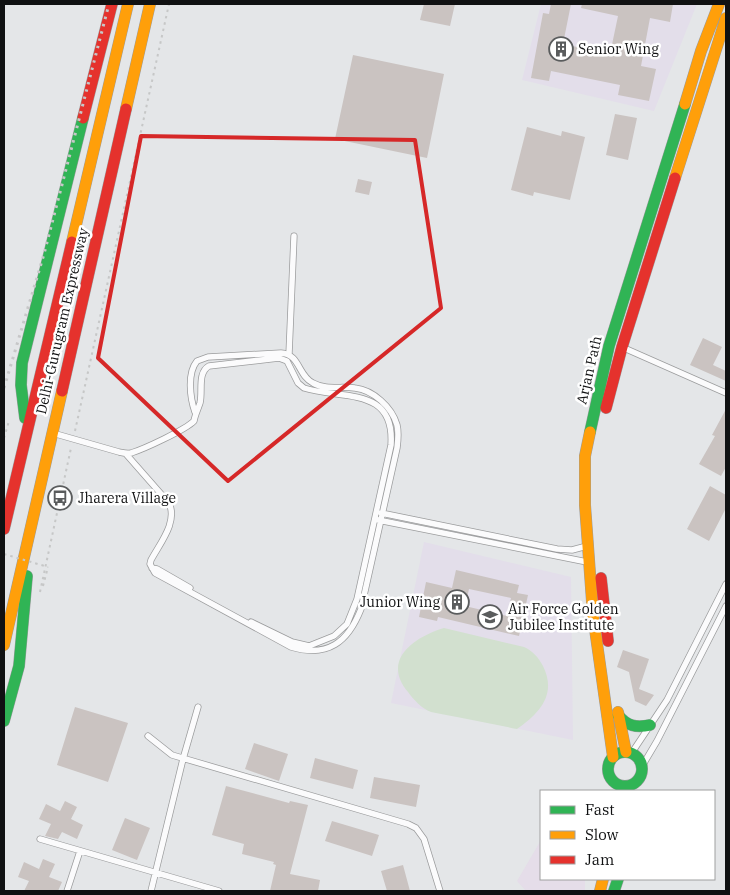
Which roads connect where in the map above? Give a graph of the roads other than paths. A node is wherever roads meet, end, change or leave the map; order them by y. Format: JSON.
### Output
{"nodes":[{"id":1,"x":112,"y":4,"type":"edge"},
{"id":2,"x":128,"y":4,"type":"edge"},
{"id":3,"x":150,"y":4,"type":"edge"},
{"id":4,"x":719,"y":4,"type":"edge"},
{"id":5,"x":726,"y":18,"type":"edge"},
{"id":6,"x":294,"y":236,"type":"dead end"},
{"id":7,"x":622,"y":347,"type":"junction"},
{"id":8,"x":288,"y":354,"type":"junction"},
{"id":9,"x":726,"y":393,"type":"edge"},
{"id":10,"x":195,"y":412,"type":"junction"},
{"id":11,"x":26,"y":433,"type":"junction"},
{"id":12,"x":51,"y":433,"type":"junction"},
{"id":13,"x":126,"y":454,"type":"junction"},
{"id":14,"x":33,"y":514,"type":"junction"},
{"id":15,"x":378,"y":516,"type":"junction"},
{"id":16,"x":4,"y":529,"type":"edge"},
{"id":17,"x":588,"y":546,"type":"junction"},
{"id":18,"x":589,"y":563,"type":"junction"},
{"id":19,"x":726,"y":584,"type":"edge"},
{"id":20,"x":726,"y":606,"type":"edge"},
{"id":21,"x":4,"y":645,"type":"edge"},
{"id":22,"x":198,"y":707,"type":"dead end"},
{"id":23,"x":618,"y":715,"type":"junction"},
{"id":24,"x":4,"y":721,"type":"edge"},
{"id":25,"x":650,"y":725,"type":"junction"},
{"id":26,"x":148,"y":736,"type":"dead end"},
{"id":27,"x":629,"y":753,"type":"junction"},
{"id":28,"x":613,"y":757,"type":"junction"},
{"id":29,"x":183,"y":759,"type":"junction"},
{"id":30,"x":641,"y":768,"type":"junction"},
{"id":31,"x":614,"y":787,"type":"edge"},
{"id":32,"x":632,"y":788,"type":"edge"},
{"id":33,"x":40,"y":839,"type":"dead end"},
{"id":34,"x":80,"y":852,"type":"junction"},
{"id":35,"x":156,"y":873,"type":"junction"},
{"id":36,"x":66,"y":891,"type":"edge"},
{"id":37,"x":151,"y":891,"type":"edge"},
{"id":38,"x":219,"y":891,"type":"edge"},
{"id":39,"x":440,"y":891,"type":"edge"}],
"edges":[{"from":1,"to":11,"type":"main road"},
{"from":2,"to":11,"type":"main road","name":"Delhi-Gurugram Expressway"},
{"from":3,"to":12,"type":"main road","name":"Delhi-Gurugram Expressway"},
{"from":4,"to":17,"type":"main road","name":"Arjan Path"},
{"from":5,"to":7,"type":"main road","name":"Arjan Path"},
{"from":6,"to":8,"type":"lane"},
{"from":7,"to":9,"type":"lane"},
{"from":7,"to":23,"type":"main road","name":"Arjan Path"},
{"from":8,"to":10,"type":"lane"},
{"from":8,"to":15,"type":"lane"},
{"from":10,"to":13,"type":"lane"},
{"from":10,"to":15,"type":"lane"},
{"from":11,"to":16,"type":"main road","name":"Delhi-Gurugram Expressway"},
{"from":12,"to":13,"type":"lane"},
{"from":12,"to":14,"type":"main road","name":"Delhi-Gurugram Expressway"},
{"from":13,"to":15,"type":"lane"},
{"from":14,"to":21,"type":"main road","name":"Delhi-Gurugram Expressway"},
{"from":14,"to":24,"type":"main road"},
{"from":15,"to":17,"type":"lane"},
{"from":15,"to":18,"type":"lane"},
{"from":17,"to":18,"type":"main road","name":"Arjan Path"},
{"from":18,"to":28,"type":"main road","name":"Arjan Path"},
{"from":19,"to":25,"type":"lane"},
{"from":20,"to":30,"type":"lane"},
{"from":22,"to":29,"type":"lane"},
{"from":23,"to":25,"type":"main road"},
{"from":23,"to":27,"type":"main road","name":"Arjan Path"},
{"from":25,"to":27,"type":"lane"},
{"from":26,"to":29,"type":"lane"},
{"from":27,"to":28,"type":"main road"},
{"from":27,"to":30,"type":"main road"},
{"from":28,"to":31,"type":"main road"},
{"from":29,"to":35,"type":"lane"},
{"from":29,"to":39,"type":"lane"},
{"from":30,"to":32,"type":"main road"},
{"from":31,"to":32,"type":"main road"},
{"from":33,"to":34,"type":"lane"},
{"from":34,"to":35,"type":"lane"},
{"from":34,"to":36,"type":"lane"},
{"from":35,"to":37,"type":"lane"},
{"from":35,"to":38,"type":"lane"}]}
